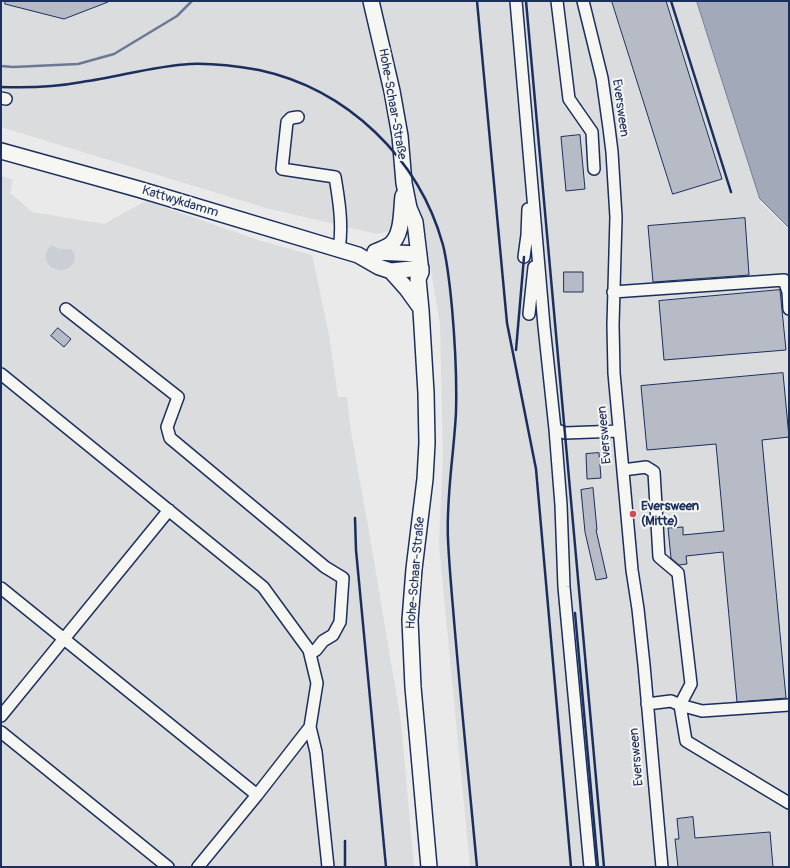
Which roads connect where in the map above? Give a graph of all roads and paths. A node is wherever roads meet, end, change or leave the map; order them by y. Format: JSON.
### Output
{"nodes":[{"id":1,"x":371,"y":1,"type":"edge"},
{"id":2,"x":516,"y":1,"type":"edge"},
{"id":3,"x":557,"y":1,"type":"edge"},
{"id":4,"x":583,"y":1,"type":"edge"},
{"id":5,"x":298,"y":117,"type":"dead end"},
{"id":6,"x":1,"y":151,"type":"edge"},
{"id":7,"x":594,"y":169,"type":"dead end"},
{"id":8,"x":530,"y":172,"type":"junction"},
{"id":9,"x":404,"y":183,"type":"junction"},
{"id":10,"x":537,"y":243,"type":"junction"},
{"id":11,"x":338,"y":249,"type":"junction"},
{"id":12,"x":375,"y":252,"type":"junction"},
{"id":13,"x":358,"y":255,"type":"junction"},
{"id":14,"x":524,"y":257,"type":"dead end"},
{"id":15,"x":416,"y":265,"type":"junction"},
{"id":16,"x":391,"y":271,"type":"junction"},
{"id":17,"x":613,"y":292,"type":"junction"},
{"id":18,"x":66,"y":309,"type":"dead end"},
{"id":19,"x":789,"y":309,"type":"edge"},
{"id":20,"x":421,"y":310,"type":"junction"},
{"id":21,"x":529,"y":314,"type":"dead end"},
{"id":22,"x":1,"y":374,"type":"edge"},
{"id":23,"x":555,"y":429,"type":"junction"},
{"id":24,"x":619,"y":431,"type":"junction"},
{"id":25,"x":623,"y":470,"type":"junction"},
{"id":26,"x":169,"y":510,"type":"junction"},
{"id":27,"x":1,"y":588,"type":"edge"},
{"id":28,"x":64,"y":639,"type":"junction"},
{"id":29,"x":310,"y":654,"type":"junction"},
{"id":30,"x":647,"y":704,"type":"junction"},
{"id":31,"x":680,"y":705,"type":"junction"},
{"id":32,"x":789,"y":705,"type":"edge"},
{"id":33,"x":1,"y":716,"type":"edge"},
{"id":34,"x":310,"y":727,"type":"junction"},
{"id":35,"x":1,"y":732,"type":"edge"},
{"id":36,"x":257,"y":795,"type":"junction"},
{"id":37,"x":789,"y":803,"type":"edge"},
{"id":38,"x":168,"y":867,"type":"edge"},
{"id":39,"x":198,"y":867,"type":"edge"},
{"id":40,"x":328,"y":867,"type":"edge"},
{"id":41,"x":429,"y":867,"type":"edge"},
{"id":42,"x":590,"y":867,"type":"edge"},
{"id":43,"x":662,"y":867,"type":"edge"}],
"edges":[{"from":1,"to":9,"type":"main road","name":"Hohe-Schaar-Straße"},
{"from":2,"to":8,"type":"street"},
{"from":3,"to":7,"type":"street"},
{"from":4,"to":17,"type":"street","name":"Eversween"},
{"from":5,"to":11,"type":"street"},
{"from":6,"to":11,"type":"main road","name":"Kattwykdamm"},
{"from":8,"to":10,"type":"street"},
{"from":8,"to":14,"type":"street"},
{"from":9,"to":12,"type":"main road"},
{"from":9,"to":15,"type":"main road","name":"Hohe-Schaar-Straße"},
{"from":10,"to":21,"type":"street"},
{"from":10,"to":23,"type":"street"},
{"from":11,"to":13,"type":"main road","name":"Kattwykdamm"},
{"from":12,"to":13,"type":"main road","name":"Kattwykdamm"},
{"from":12,"to":15,"type":"main road","name":"Kattwykdamm"},
{"from":13,"to":16,"type":"main road","name":"Kattwykdamm"},
{"from":15,"to":16,"type":"main road","name":"Kattwykdamm"},
{"from":15,"to":20,"type":"main road","name":"Hohe-Schaar-Straße"},
{"from":16,"to":20,"type":"main road"},
{"from":17,"to":19,"type":"street"},
{"from":17,"to":24,"type":"street","name":"Eversween"},
{"from":18,"to":29,"type":"street"},
{"from":20,"to":41,"type":"main road","name":"Hohe-Schaar-Straße"},
{"from":22,"to":26,"type":"street"},
{"from":23,"to":24,"type":"street"},
{"from":23,"to":42,"type":"street"},
{"from":24,"to":25,"type":"street","name":"Eversween"},
{"from":25,"to":30,"type":"street","name":"Eversween"},
{"from":25,"to":31,"type":"street"},
{"from":26,"to":28,"type":"street"},
{"from":26,"to":29,"type":"street"},
{"from":27,"to":28,"type":"street"},
{"from":28,"to":33,"type":"street"},
{"from":28,"to":36,"type":"street"},
{"from":29,"to":34,"type":"street"},
{"from":30,"to":31,"type":"street"},
{"from":30,"to":43,"type":"street","name":"Eversween"},
{"from":31,"to":32,"type":"street"},
{"from":31,"to":37,"type":"street"},
{"from":34,"to":36,"type":"street"},
{"from":34,"to":40,"type":"street"},
{"from":35,"to":38,"type":"street"},
{"from":36,"to":39,"type":"street"}]}
